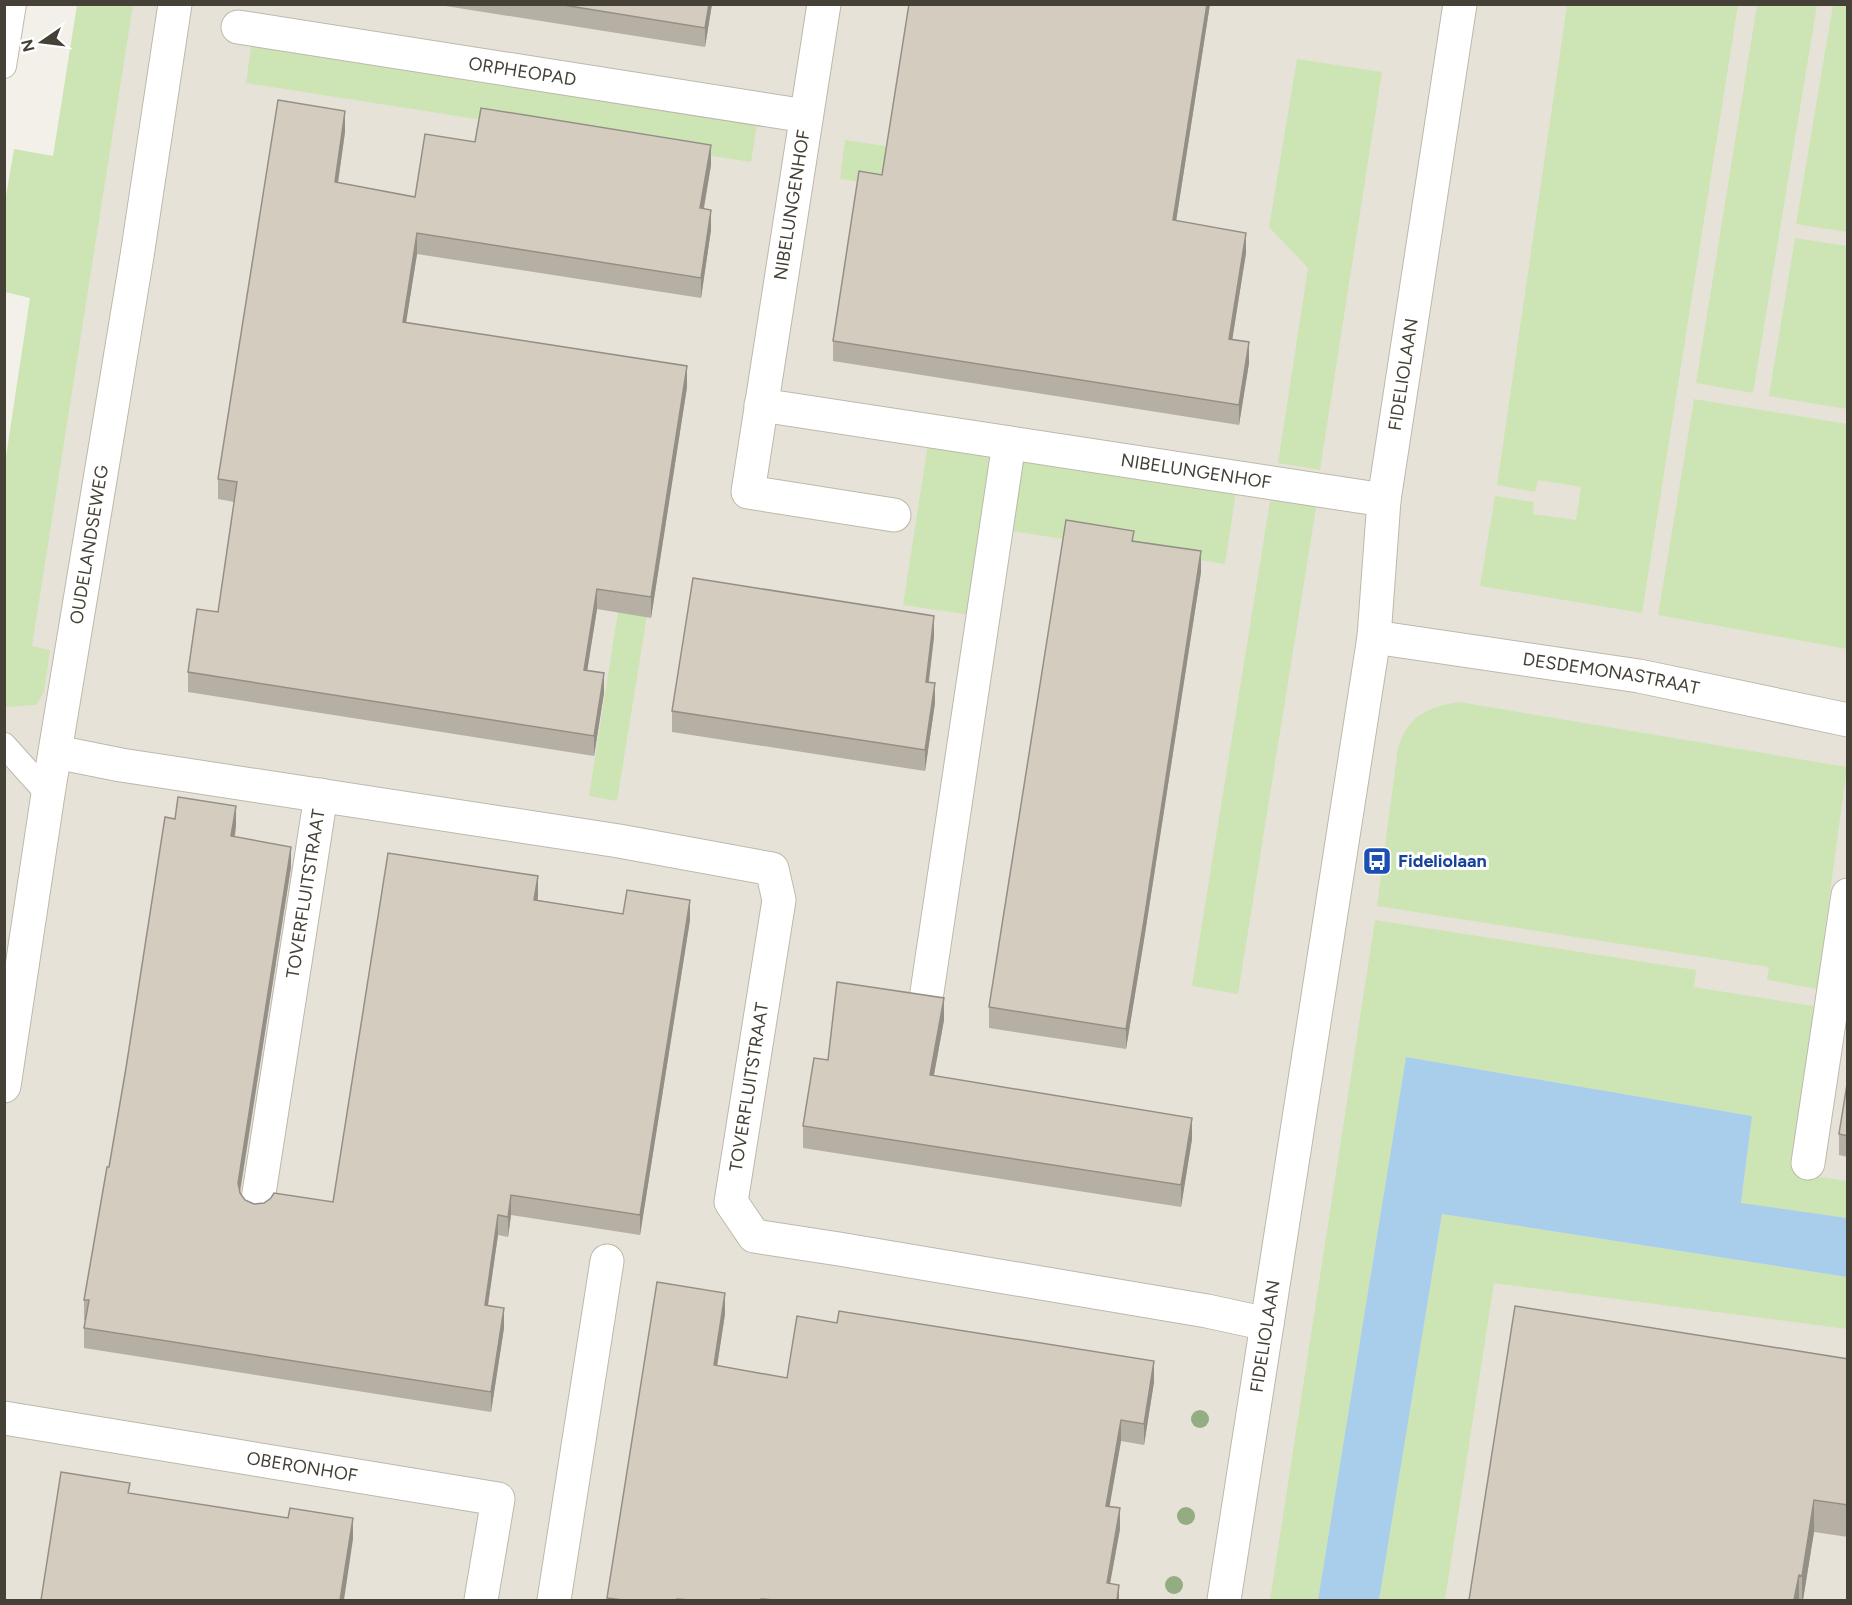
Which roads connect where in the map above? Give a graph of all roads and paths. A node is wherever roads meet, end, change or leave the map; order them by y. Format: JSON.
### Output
{"nodes":[{"id":1,"x":14,"y":4,"type":"edge"},
{"id":2,"x":175,"y":4,"type":"edge"},
{"id":3,"x":824,"y":4,"type":"edge"},
{"id":4,"x":1460,"y":4,"type":"edge"},
{"id":5,"x":238,"y":27,"type":"dead end"},
{"id":6,"x":4,"y":66,"type":"edge"},
{"id":7,"x":806,"y":116,"type":"junction"},
{"id":8,"x":761,"y":405,"type":"junction"},
{"id":9,"x":1009,"y":443,"type":"junction"},
{"id":10,"x":1384,"y":500,"type":"junction"},
{"id":11,"x":894,"y":515,"type":"dead end"},
{"id":12,"x":1374,"y":637,"type":"junction"},
{"id":13,"x":1848,"y":720,"type":"edge"},
{"id":14,"x":4,"y":745,"type":"edge"},
{"id":15,"x":56,"y":752,"type":"junction"},
{"id":16,"x":48,"y":794,"type":"junction"},
{"id":17,"x":321,"y":795,"type":"junction"},
{"id":18,"x":1848,"y":895,"type":"edge"},
{"id":19,"x":927,"y":992,"type":"dead end"},
{"id":20,"x":4,"y":1086,"type":"edge"},
{"id":21,"x":1808,"y":1163,"type":"dead end"},
{"id":22,"x":257,"y":1206,"type":"edge"},
{"id":23,"x":607,"y":1261,"type":"dead end"},
{"id":24,"x":1267,"y":1324,"type":"junction"},
{"id":25,"x":4,"y":1418,"type":"edge"},
{"id":26,"x":481,"y":1600,"type":"edge"},
{"id":27,"x":554,"y":1600,"type":"edge"},
{"id":28,"x":1224,"y":1600,"type":"edge"}],
"edges":[{"from":1,"to":6,"type":"lane"},
{"from":2,"to":15,"type":"street","name":"OUDELANDSEWEG"},
{"from":3,"to":7,"type":"street","name":"NIBELUNGENHOF"},
{"from":4,"to":10,"type":"street","name":"FIDELIOLAAN"},
{"from":5,"to":7,"type":"street","name":"ORPHEOPAD"},
{"from":7,"to":8,"type":"street","name":"NIBELUNGENHOF"},
{"from":8,"to":9,"type":"street","name":"NIBELUNGENHOF"},
{"from":8,"to":11,"type":"street","name":"NIBELUNGENHOF"},
{"from":9,"to":10,"type":"street","name":"NIBELUNGENHOF"},
{"from":9,"to":19,"type":"street"},
{"from":10,"to":12,"type":"street","name":"FIDELIOLAAN"},
{"from":12,"to":13,"type":"street","name":"DESDEMONASTRAAT"},
{"from":12,"to":24,"type":"street","name":"FIDELIOLAAN"},
{"from":14,"to":16,"type":"lane"},
{"from":15,"to":16,"type":"street","name":"OUDELANDSEWEG"},
{"from":15,"to":17,"type":"street","name":"TOVERFLUITSTRAAT"},
{"from":16,"to":20,"type":"street","name":"OUDELANDSEWEG"},
{"from":17,"to":22,"type":"street","name":"TOVERFLUITSTRAAT"},
{"from":17,"to":24,"type":"street","name":"TOVERFLUITSTRAAT"},
{"from":18,"to":21,"type":"street"},
{"from":23,"to":27,"type":"street"},
{"from":24,"to":28,"type":"street","name":"FIDELIOLAAN"},
{"from":25,"to":26,"type":"street","name":"OBERONHOF"}]}
